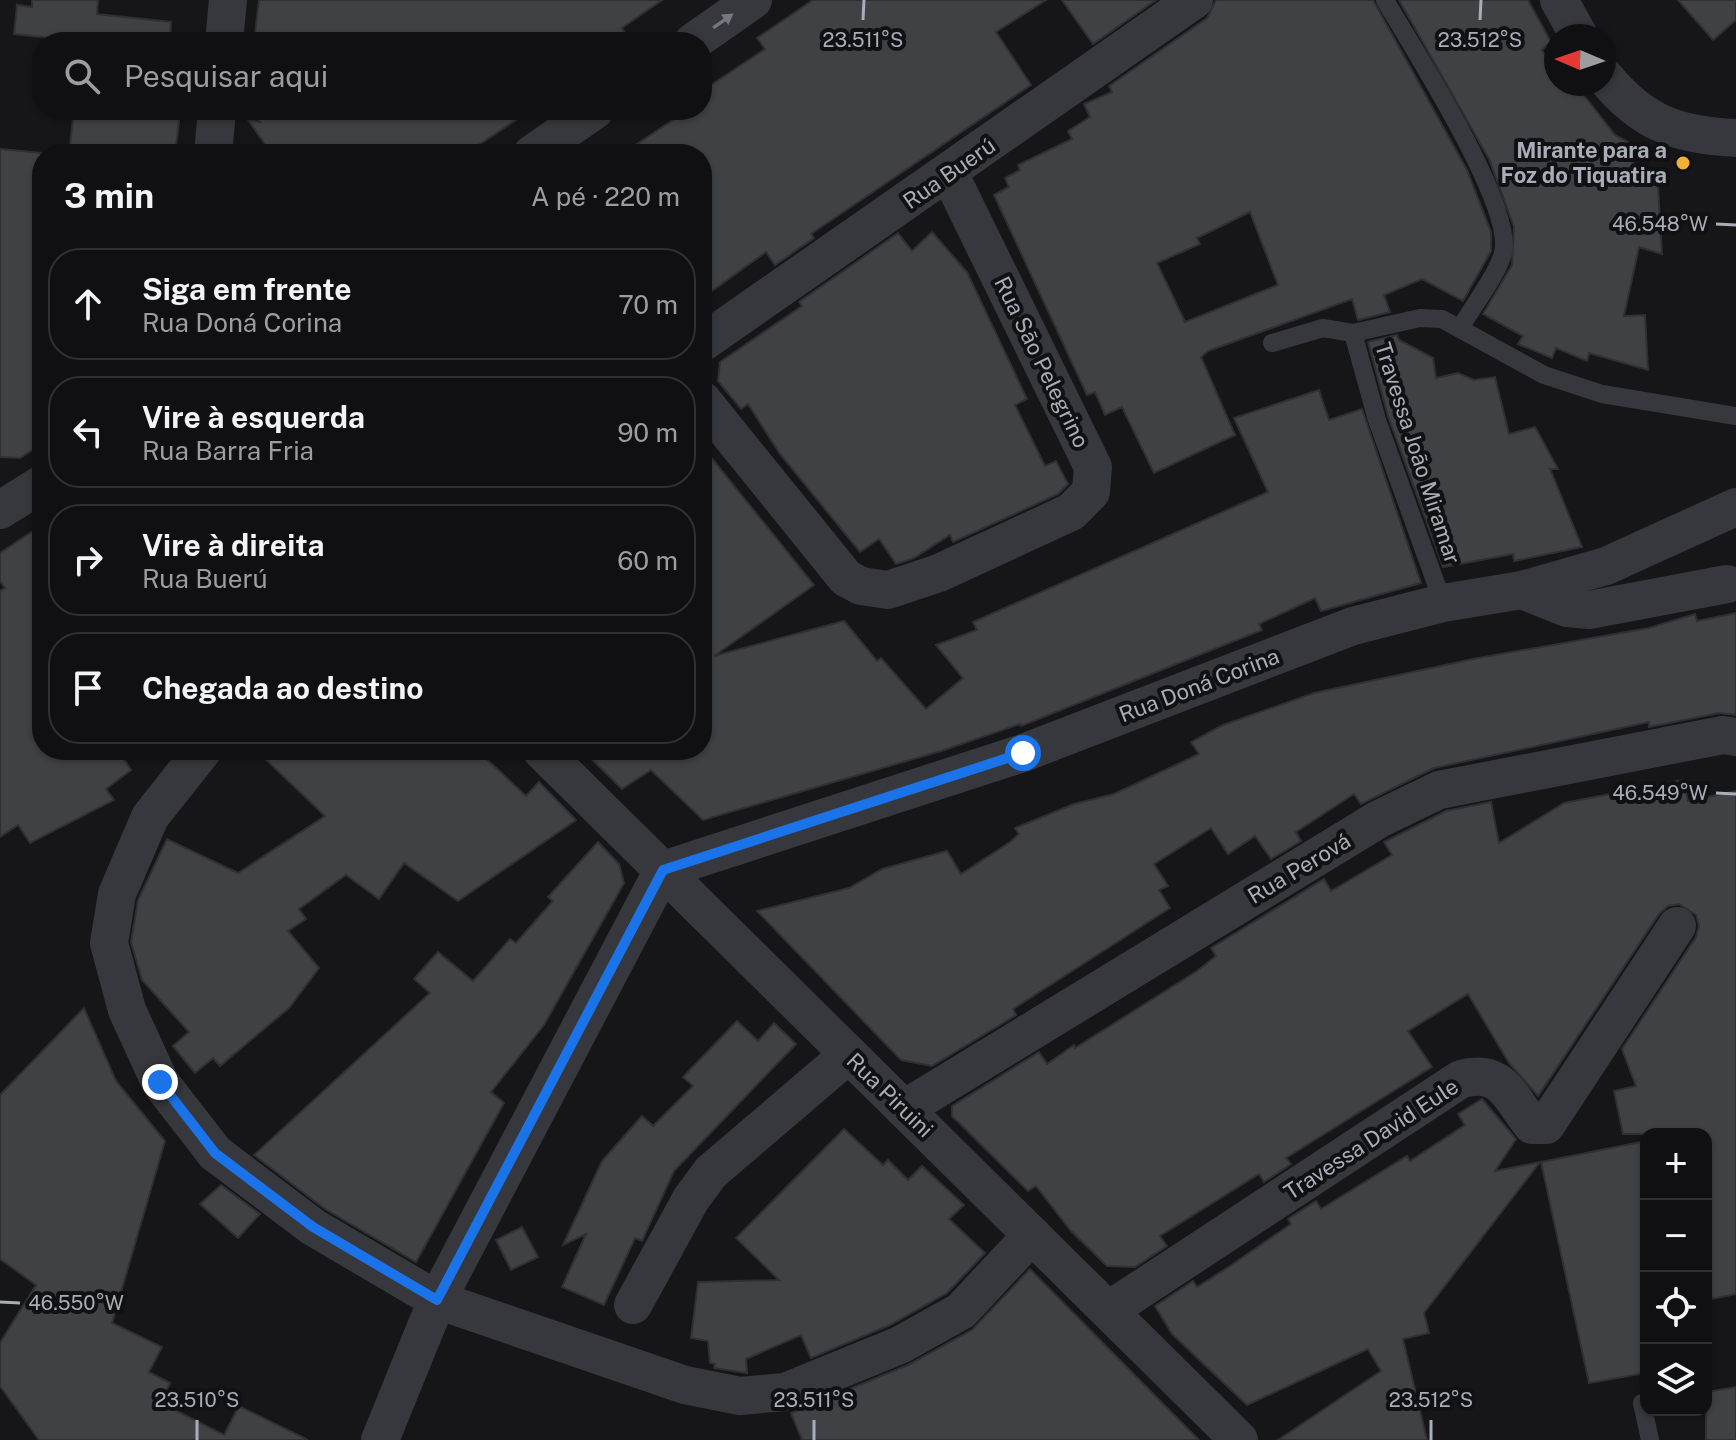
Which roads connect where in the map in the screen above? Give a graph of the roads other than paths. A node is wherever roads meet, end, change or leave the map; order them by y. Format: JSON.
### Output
{"nodes":[{"id":1,"x":228,"y":0,"type":"edge"},
{"id":2,"x":753,"y":0,"type":"edge"},
{"id":3,"x":1194,"y":0,"type":"edge"},
{"id":4,"x":1385,"y":0,"type":"edge"},
{"id":5,"x":1559,"y":0,"type":"edge"},
{"id":6,"x":1572,"y":24,"type":"edge"},
{"id":7,"x":225,"y":32,"type":"edge"},
{"id":8,"x":707,"y":32,"type":"edge"},
{"id":9,"x":1616,"y":91,"type":"edge"},
{"id":10,"x":216,"y":120,"type":"edge"},
{"id":11,"x":581,"y":120,"type":"edge"},
{"id":12,"x":1736,"y":138,"type":"edge"},
{"id":13,"x":214,"y":144,"type":"edge"},
{"id":14,"x":546,"y":144,"type":"edge"},
{"id":15,"x":949,"y":173,"type":"junction"},
{"id":16,"x":1461,"y":327,"type":"junction"},
{"id":17,"x":1353,"y":333,"type":"junction"},
{"id":18,"x":712,"y":336,"type":"edge"},
{"id":19,"x":1272,"y":343,"type":"dead end"},
{"id":20,"x":712,"y":412,"type":"edge"},
{"id":21,"x":1736,"y":416,"type":"edge"},
{"id":22,"x":32,"y":490,"type":"edge"},
{"id":23,"x":1736,"y":507,"type":"edge"},
{"id":24,"x":0,"y":510,"type":"edge"},
{"id":25,"x":1727,"y":584,"type":"dead end"},
{"id":26,"x":1522,"y":590,"type":"junction"},
{"id":27,"x":1443,"y":603,"type":"junction"},
{"id":28,"x":1736,"y":737,"type":"edge"},
{"id":29,"x":195,"y":760,"type":"edge"},
{"id":30,"x":551,"y":760,"type":"edge"},
{"id":31,"x":663,"y":870,"type":"junction"},
{"id":32,"x":1677,"y":926,"type":"dead end"},
{"id":33,"x":849,"y":1054,"type":"junction"},
{"id":34,"x":904,"y":1109,"type":"junction"},
{"id":35,"x":1032,"y":1235,"type":"junction"},
{"id":36,"x":437,"y":1300,"type":"junction"},
{"id":37,"x":633,"y":1305,"type":"dead end"},
{"id":38,"x":1109,"y":1310,"type":"junction"},
{"id":39,"x":1645,"y":1416,"type":"edge"},
{"id":40,"x":380,"y":1440,"type":"edge"},
{"id":41,"x":1239,"y":1440,"type":"edge"},
{"id":42,"x":1650,"y":1440,"type":"edge"}],
"edges":[{"from":1,"to":7,"type":"street"},
{"from":8,"to":2,"type":"street","one_way":true},
{"from":3,"to":15,"type":"street","name":"Rua Buerú"},
{"from":4,"to":16,"type":"lane"},
{"from":5,"to":6,"type":"street"},
{"from":9,"to":12,"type":"street"},
{"from":10,"to":13,"type":"street"},
{"from":11,"to":14,"type":"street"},
{"from":15,"to":18,"type":"street","name":"Rua Buerú"},
{"from":15,"to":20,"type":"street","name":"Rua São Pelegrino"},
{"from":16,"to":17,"type":"lane","name":"Travessa João Miramar"},
{"from":16,"to":21,"type":"lane","name":"Travessa João Miramar"},
{"from":17,"to":19,"type":"lane"},
{"from":17,"to":27,"type":"lane","name":"Travessa João Miramar"},
{"from":22,"to":24,"type":"street"},
{"from":23,"to":26,"type":"street","name":"Rua Doná Corina"},
{"from":25,"to":26,"type":"street"},
{"from":26,"to":27,"type":"street","name":"Rua Doná Corina"},
{"from":27,"to":31,"type":"street","name":"Rua Doná Corina"},
{"from":28,"to":34,"type":"street","name":"Rua Perová"},
{"from":29,"to":36,"type":"street"},
{"from":30,"to":31,"type":"street","name":"Rua Piruini"},
{"from":31,"to":33,"type":"street","name":"Rua Piruini"},
{"from":31,"to":36,"type":"street"},
{"from":32,"to":38,"type":"street","name":"Travessa David Eule"},
{"from":33,"to":34,"type":"street","name":"Rua Piruini"},
{"from":33,"to":37,"type":"street"},
{"from":34,"to":35,"type":"street","name":"Rua Piruini"},
{"from":35,"to":36,"type":"street"},
{"from":35,"to":38,"type":"street","name":"Rua Piruini"},
{"from":36,"to":40,"type":"street"},
{"from":38,"to":41,"type":"street","name":"Rua Piruini"},
{"from":39,"to":42,"type":"lane"}]}
